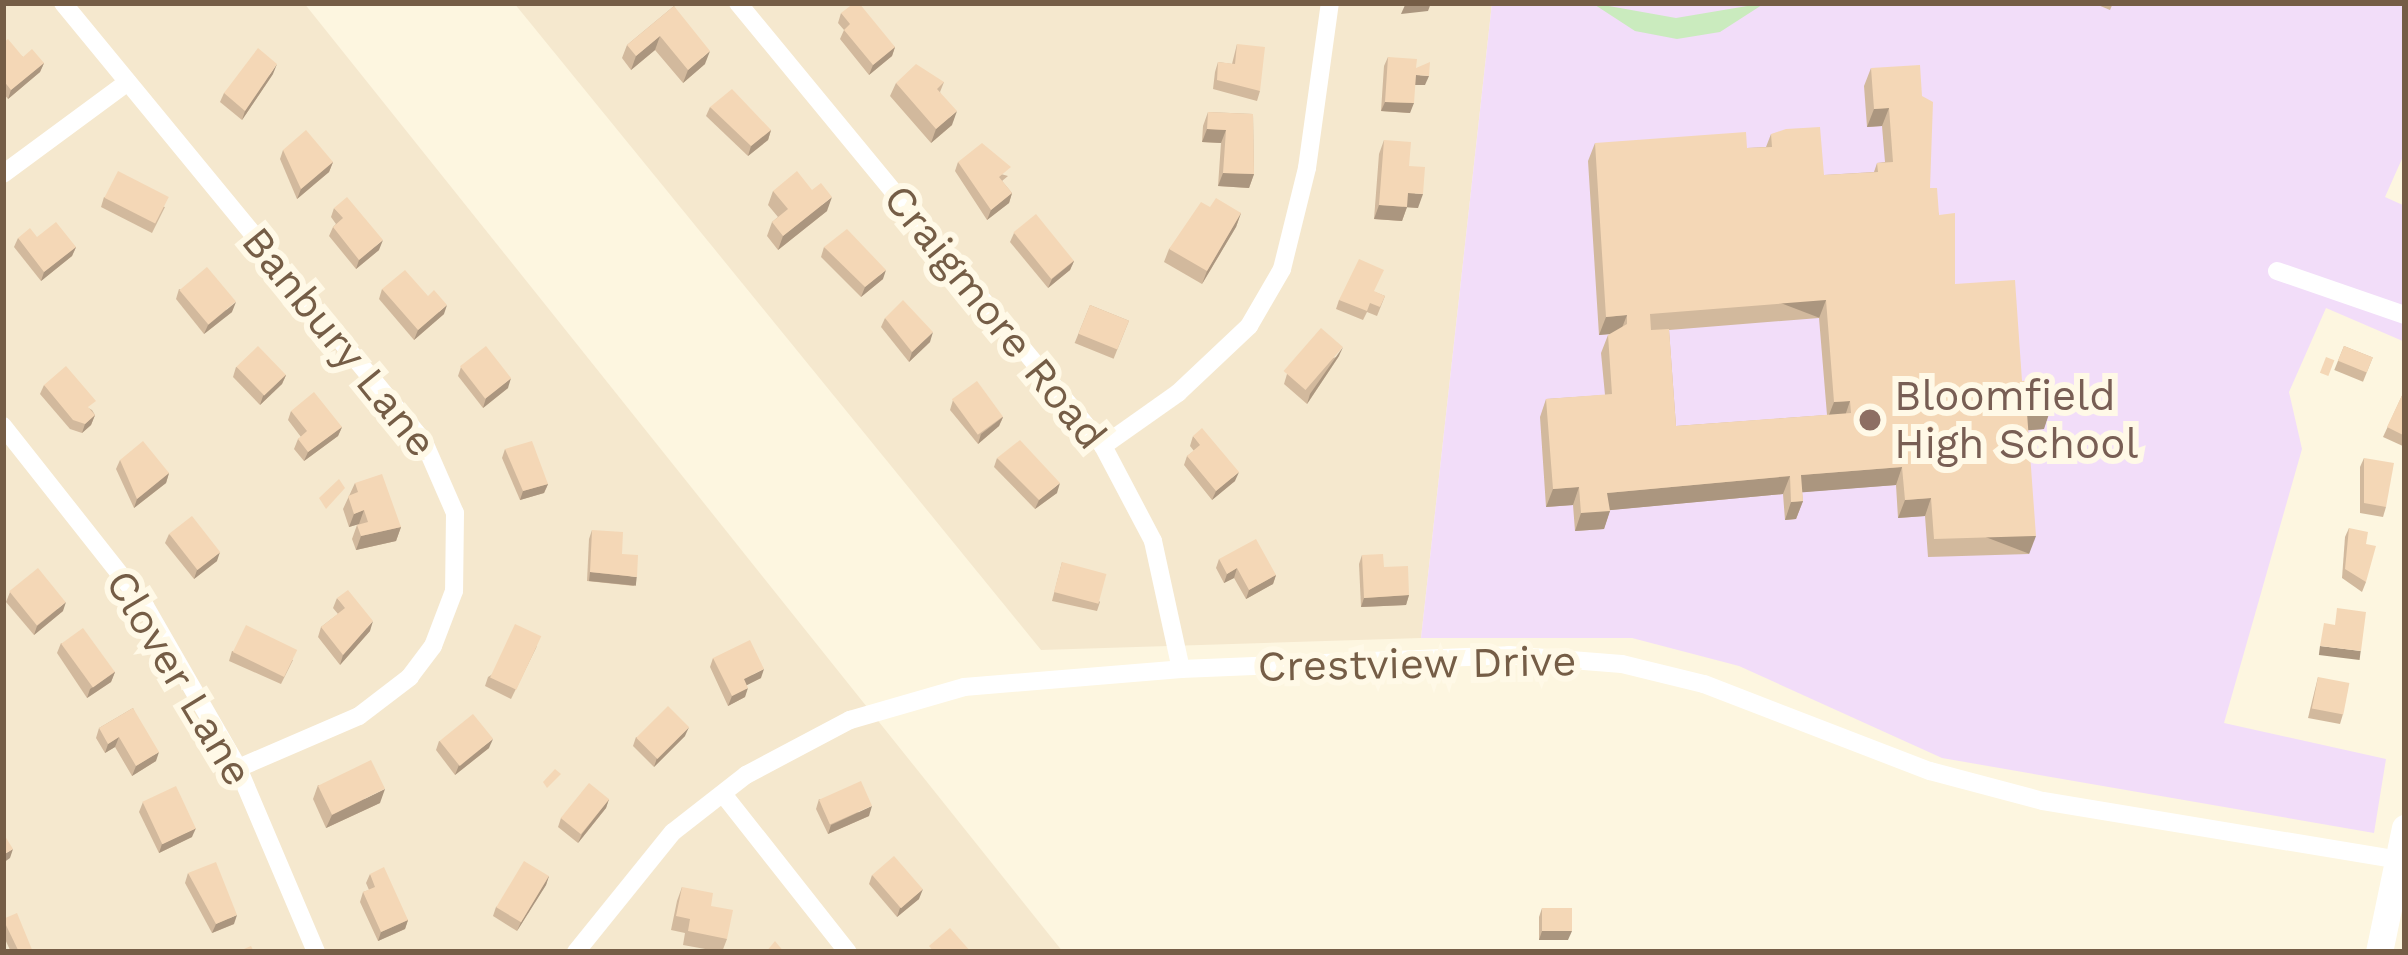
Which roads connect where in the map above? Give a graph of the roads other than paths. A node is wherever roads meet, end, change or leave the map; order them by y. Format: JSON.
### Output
{"nodes":[{"id":1,"x":63,"y":3,"type":"edge"},
{"id":2,"x":738,"y":3,"type":"edge"},
{"id":3,"x":1330,"y":3,"type":"edge"},
{"id":4,"x":128,"y":82,"type":"junction"},
{"id":5,"x":3,"y":175,"type":"edge"},
{"id":6,"x":2277,"y":271,"type":"dead end"},
{"id":7,"x":2405,"y":315,"type":"edge"},
{"id":8,"x":3,"y":426,"type":"edge"},
{"id":9,"x":1103,"y":446,"type":"junction"},
{"id":10,"x":1181,"y":669,"type":"junction"},
{"id":11,"x":238,"y":768,"type":"junction"},
{"id":12,"x":723,"y":794,"type":"junction"},
{"id":13,"x":2405,"y":828,"type":"edge"},
{"id":14,"x":2402,"y":861,"type":"edge"},
{"id":15,"x":316,"y":952,"type":"edge"},
{"id":16,"x":576,"y":952,"type":"edge"},
{"id":17,"x":848,"y":952,"type":"edge"},
{"id":18,"x":2379,"y":952,"type":"edge"}],
"edges":[{"from":1,"to":4,"type":"street","name":"Banbury Lane"},
{"from":2,"to":9,"type":"street","name":"Craigmore Road"},
{"from":3,"to":9,"type":"street"},
{"from":4,"to":5,"type":"street"},
{"from":4,"to":11,"type":"street","name":"Banbury Lane"},
{"from":6,"to":7,"type":"street"},
{"from":8,"to":11,"type":"street","name":"Clover Lane"},
{"from":9,"to":10,"type":"street","name":"Craigmore Road"},
{"from":10,"to":12,"type":"street","name":"Crestview Drive"},
{"from":10,"to":14,"type":"street","name":"Crestview Drive"},
{"from":11,"to":15,"type":"street","name":"Clover Lane"},
{"from":12,"to":16,"type":"street","name":"Crestview Drive"},
{"from":12,"to":17,"type":"street"},
{"from":13,"to":14,"type":"main road"},
{"from":14,"to":18,"type":"main road"}]}
